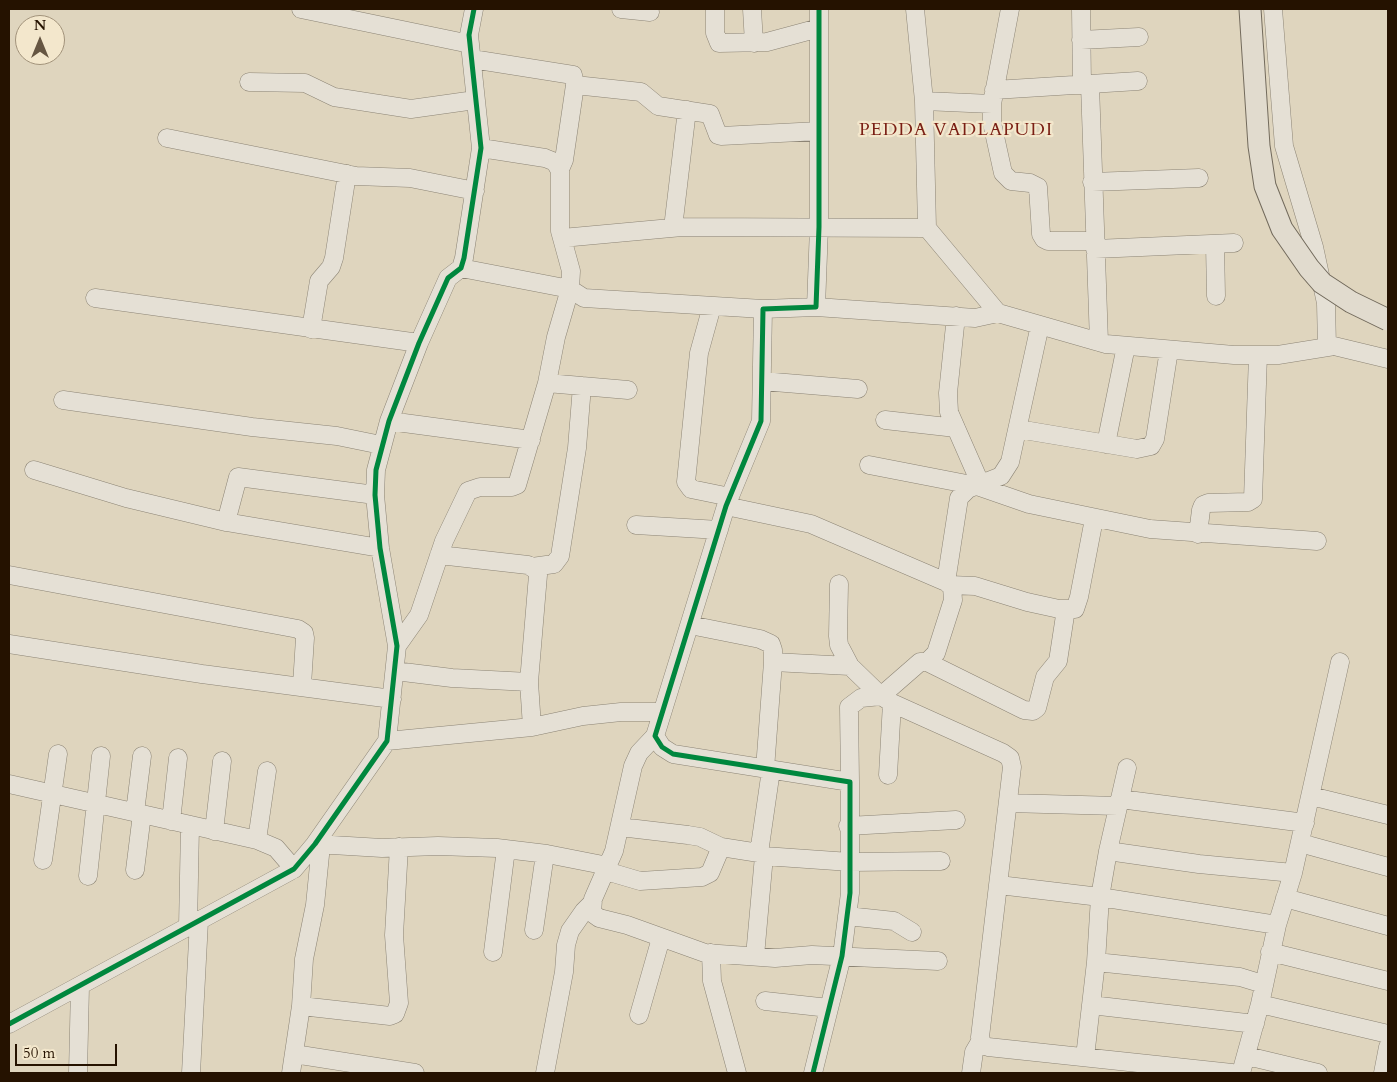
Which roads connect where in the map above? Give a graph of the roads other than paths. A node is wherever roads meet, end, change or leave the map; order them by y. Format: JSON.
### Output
{"nodes":[{"id":1,"x":301,"y":9,"type":"edge"},
{"id":2,"x":473,"y":9,"type":"edge"},
{"id":3,"x":621,"y":9,"type":"edge"},
{"id":4,"x":715,"y":9,"type":"edge"},
{"id":5,"x":752,"y":9,"type":"edge"},
{"id":6,"x":819,"y":9,"type":"edge"},
{"id":7,"x":915,"y":9,"type":"edge"},
{"id":8,"x":1010,"y":9,"type":"edge"},
{"id":9,"x":1081,"y":9,"type":"edge"},
{"id":10,"x":1250,"y":9,"type":"edge"},
{"id":11,"x":1273,"y":9,"type":"edge"},
{"id":12,"x":650,"y":12,"type":"dead end"},
{"id":13,"x":819,"y":28,"type":"junction"},
{"id":14,"x":1139,"y":37,"type":"dead end"},
{"id":15,"x":1081,"y":40,"type":"junction"},
{"id":16,"x":754,"y":43,"type":"junction"},
{"id":17,"x":471,"y":51,"type":"junction"},
{"id":18,"x":1138,"y":81,"type":"dead end"},
{"id":19,"x":248,"y":82,"type":"dead end"},
{"id":20,"x":576,"y":85,"type":"junction"},
{"id":21,"x":1086,"y":85,"type":"junction"},
{"id":22,"x":993,"y":97,"type":"junction"},
{"id":23,"x":475,"y":100,"type":"junction"},
{"id":24,"x":924,"y":101,"type":"junction"},
{"id":25,"x":687,"y":110,"type":"junction"},
{"id":26,"x":819,"y":132,"type":"junction"},
{"id":27,"x":167,"y":138,"type":"dead end"},
{"id":28,"x":482,"y":148,"type":"junction"},
{"id":29,"x":555,"y":162,"type":"junction"},
{"id":30,"x":347,"y":174,"type":"junction"},
{"id":31,"x":1199,"y":178,"type":"dead end"},
{"id":32,"x":1092,"y":182,"type":"junction"},
{"id":33,"x":475,"y":191,"type":"junction"},
{"id":34,"x":819,"y":227,"type":"junction"},
{"id":35,"x":673,"y":228,"type":"junction"},
{"id":36,"x":927,"y":228,"type":"junction"},
{"id":37,"x":562,"y":238,"type":"junction"},
{"id":38,"x":1234,"y":243,"type":"dead end"},
{"id":39,"x":1215,"y":244,"type":"junction"},
{"id":40,"x":1095,"y":245,"type":"junction"},
{"id":41,"x":461,"y":268,"type":"junction"},
{"id":42,"x":570,"y":289,"type":"junction"},
{"id":43,"x":1216,"y":296,"type":"dead end"},
{"id":44,"x":95,"y":298,"type":"dead end"},
{"id":45,"x":712,"y":306,"type":"junction"},
{"id":46,"x":816,"y":307,"type":"junction"},
{"id":47,"x":762,"y":308,"type":"junction"},
{"id":48,"x":998,"y":313,"type":"junction"},
{"id":49,"x":956,"y":316,"type":"junction"},
{"id":50,"x":1388,"y":320,"type":"edge"},
{"id":51,"x":1040,"y":325,"type":"junction"},
{"id":52,"x":312,"y":329,"type":"junction"},
{"id":53,"x":419,"y":342,"type":"junction"},
{"id":54,"x":1099,"y":342,"type":"junction"},
{"id":55,"x":1126,"y":346,"type":"junction"},
{"id":56,"x":1327,"y":347,"type":"junction"},
{"id":57,"x":1169,"y":350,"type":"junction"},
{"id":58,"x":1258,"y":355,"type":"junction"},
{"id":59,"x":1388,"y":359,"type":"edge"},
{"id":60,"x":762,"y":381,"type":"junction"},
{"id":61,"x":547,"y":383,"type":"junction"},
{"id":62,"x":582,"y":386,"type":"junction"},
{"id":63,"x":858,"y":389,"type":"dead end"},
{"id":64,"x":628,"y":390,"type":"dead end"},
{"id":65,"x":62,"y":400,"type":"dead end"},
{"id":66,"x":885,"y":420,"type":"dead end"},
{"id":67,"x":389,"y":421,"type":"junction"},
{"id":68,"x":956,"y":428,"type":"junction"},
{"id":69,"x":1018,"y":430,"type":"junction"},
{"id":70,"x":531,"y":440,"type":"junction"},
{"id":71,"x":1106,"y":444,"type":"junction"},
{"id":72,"x":381,"y":445,"type":"junction"},
{"id":73,"x":869,"y":465,"type":"dead end"},
{"id":74,"x":34,"y":470,"type":"dead end"},
{"id":75,"x":979,"y":485,"type":"junction"},
{"id":76,"x":375,"y":495,"type":"junction"},
{"id":77,"x":728,"y":501,"type":"junction"},
{"id":78,"x":1094,"y":519,"type":"junction"},
{"id":79,"x":226,"y":522,"type":"junction"},
{"id":80,"x":636,"y":525,"type":"dead end"},
{"id":81,"x":719,"y":530,"type":"junction"},
{"id":82,"x":1198,"y":534,"type":"junction"},
{"id":83,"x":1317,"y":541,"type":"dead end"},
{"id":84,"x":380,"y":548,"type":"junction"},
{"id":85,"x":439,"y":555,"type":"junction"},
{"id":86,"x":532,"y":567,"type":"junction"},
{"id":87,"x":9,"y":576,"type":"edge"},
{"id":88,"x":839,"y":584,"type":"dead end"},
{"id":89,"x":948,"y":584,"type":"junction"},
{"id":90,"x":1066,"y":610,"type":"junction"},
{"id":91,"x":690,"y":625,"type":"junction"},
{"id":92,"x":9,"y":644,"type":"edge"},
{"id":93,"x":397,"y":646,"type":"junction"},
{"id":94,"x":773,"y":662,"type":"junction"},
{"id":95,"x":927,"y":662,"type":"junction"},
{"id":96,"x":1340,"y":662,"type":"dead end"},
{"id":97,"x":850,"y":666,"type":"junction"},
{"id":98,"x":395,"y":671,"type":"junction"},
{"id":99,"x":529,"y":682,"type":"junction"},
{"id":100,"x":302,"y":685,"type":"junction"},
{"id":101,"x":392,"y":699,"type":"junction"},
{"id":102,"x":886,"y":699,"type":"junction"},
{"id":103,"x":662,"y":712,"type":"junction"},
{"id":104,"x":532,"y":727,"type":"junction"},
{"id":105,"x":655,"y":736,"type":"junction"},
{"id":106,"x":387,"y":742,"type":"junction"},
{"id":107,"x":58,"y":754,"type":"dead end"},
{"id":108,"x":101,"y":756,"type":"dead end"},
{"id":109,"x":142,"y":756,"type":"dead end"},
{"id":110,"x":178,"y":758,"type":"dead end"},
{"id":111,"x":222,"y":761,"type":"dead end"},
{"id":112,"x":1127,"y":768,"type":"dead end"},
{"id":113,"x":768,"y":769,"type":"junction"},
{"id":114,"x":267,"y":771,"type":"dead end"},
{"id":115,"x":888,"y":774,"type":"dead end"},
{"id":116,"x":850,"y":782,"type":"junction"},
{"id":117,"x":9,"y":784,"type":"edge"},
{"id":118,"x":52,"y":793,"type":"junction"},
{"id":119,"x":1311,"y":796,"type":"junction"},
{"id":120,"x":1119,"y":802,"type":"junction"},
{"id":121,"x":97,"y":803,"type":"junction"},
{"id":122,"x":1008,"y":803,"type":"junction"},
{"id":123,"x":139,"y":813,"type":"junction"},
{"id":124,"x":1388,"y":815,"type":"edge"},
{"id":125,"x":956,"y":820,"type":"dead end"},
{"id":126,"x":171,"y":821,"type":"junction"},
{"id":127,"x":1305,"y":823,"type":"junction"},
{"id":128,"x":190,"y":826,"type":"junction"},
{"id":129,"x":848,"y":826,"type":"junction"},
{"id":130,"x":620,"y":827,"type":"junction"},
{"id":131,"x":214,"y":831,"type":"junction"},
{"id":132,"x":258,"y":840,"type":"junction"},
{"id":133,"x":1300,"y":843,"type":"junction"},
{"id":134,"x":318,"y":844,"type":"junction"},
{"id":135,"x":721,"y":847,"type":"junction"},
{"id":136,"x":399,"y":848,"type":"junction"},
{"id":137,"x":506,"y":849,"type":"junction"},
{"id":138,"x":1108,"y":851,"type":"junction"},
{"id":139,"x":545,"y":854,"type":"junction"},
{"id":140,"x":762,"y":855,"type":"junction"},
{"id":141,"x":43,"y":860,"type":"dead end"},
{"id":142,"x":941,"y":861,"type":"dead end"},
{"id":143,"x":850,"y":862,"type":"junction"},
{"id":144,"x":1388,"y":867,"type":"edge"},
{"id":145,"x":294,"y":869,"type":"junction"},
{"id":146,"x":607,"y":869,"type":"junction"},
{"id":147,"x":135,"y":870,"type":"dead end"},
{"id":148,"x":1293,"y":873,"type":"junction"},
{"id":149,"x":88,"y":876,"type":"dead end"},
{"id":150,"x":999,"y":886,"type":"junction"},
{"id":151,"x":1100,"y":898,"type":"junction"},
{"id":152,"x":1285,"y":898,"type":"junction"},
{"id":153,"x":592,"y":903,"type":"junction"},
{"id":154,"x":847,"y":916,"type":"junction"},
{"id":155,"x":194,"y":924,"type":"junction"},
{"id":156,"x":1277,"y":925,"type":"junction"},
{"id":157,"x":1388,"y":926,"type":"edge"},
{"id":158,"x":534,"y":930,"type":"dead end"},
{"id":159,"x":912,"y":932,"type":"dead end"},
{"id":160,"x":661,"y":938,"type":"junction"},
{"id":161,"x":493,"y":952,"type":"dead end"},
{"id":162,"x":1270,"y":952,"type":"junction"},
{"id":163,"x":710,"y":953,"type":"junction"},
{"id":164,"x":755,"y":956,"type":"junction"},
{"id":165,"x":842,"y":956,"type":"junction"},
{"id":166,"x":938,"y":961,"type":"dead end"},
{"id":167,"x":1096,"y":962,"type":"junction"},
{"id":168,"x":1388,"y":981,"type":"edge"},
{"id":169,"x":1263,"y":984,"type":"junction"},
{"id":170,"x":80,"y":986,"type":"junction"},
{"id":171,"x":765,"y":1001,"type":"dead end"},
{"id":172,"x":1260,"y":1004,"type":"junction"},
{"id":173,"x":1091,"y":1005,"type":"junction"},
{"id":174,"x":301,"y":1006,"type":"junction"},
{"id":175,"x":828,"y":1008,"type":"junction"},
{"id":176,"x":640,"y":1015,"type":"dead end"},
{"id":177,"x":9,"y":1024,"type":"edge"},
{"id":178,"x":1255,"y":1024,"type":"junction"},
{"id":179,"x":1388,"y":1034,"type":"edge"},
{"id":180,"x":981,"y":1040,"type":"junction"},
{"id":181,"x":1388,"y":1047,"type":"edge"},
{"id":182,"x":294,"y":1054,"type":"junction"},
{"id":183,"x":1247,"y":1056,"type":"junction"},
{"id":184,"x":1090,"y":1062,"type":"edge"},
{"id":185,"x":78,"y":1073,"type":"edge"},
{"id":186,"x":191,"y":1073,"type":"edge"},
{"id":187,"x":292,"y":1073,"type":"edge"},
{"id":188,"x":415,"y":1073,"type":"edge"},
{"id":189,"x":545,"y":1073,"type":"edge"},
{"id":190,"x":737,"y":1073,"type":"edge"},
{"id":191,"x":812,"y":1073,"type":"edge"},
{"id":192,"x":971,"y":1073,"type":"edge"},
{"id":193,"x":1232,"y":1073,"type":"edge"},
{"id":194,"x":1241,"y":1073,"type":"edge"},
{"id":195,"x":1318,"y":1073,"type":"edge"},
{"id":196,"x":1383,"y":1073,"type":"edge"}],
"edges":[{"from":1,"to":17,"type":"street"},
{"from":2,"to":17,"type":"street"},
{"from":3,"to":12,"type":"street"},
{"from":4,"to":16,"type":"street"},
{"from":5,"to":16,"type":"street"},
{"from":6,"to":13,"type":"street"},
{"from":7,"to":24,"type":"street"},
{"from":8,"to":22,"type":"street"},
{"from":9,"to":15,"type":"street"},
{"from":10,"to":50,"type":"main road","bridge":true},
{"from":11,"to":56,"type":"street"},
{"from":13,"to":16,"type":"street"},
{"from":13,"to":26,"type":"street"},
{"from":14,"to":15,"type":"street"},
{"from":15,"to":21,"type":"street"},
{"from":17,"to":20,"type":"street"},
{"from":17,"to":23,"type":"street"},
{"from":18,"to":21,"type":"street"},
{"from":19,"to":23,"type":"street"},
{"from":20,"to":25,"type":"street"},
{"from":20,"to":29,"type":"street"},
{"from":21,"to":22,"type":"street"},
{"from":21,"to":32,"type":"street"},
{"from":22,"to":24,"type":"street"},
{"from":22,"to":40,"type":"street"},
{"from":23,"to":28,"type":"street"},
{"from":24,"to":36,"type":"street"},
{"from":25,"to":26,"type":"street"},
{"from":25,"to":35,"type":"street"},
{"from":26,"to":34,"type":"street"},
{"from":27,"to":30,"type":"street"},
{"from":28,"to":29,"type":"street"},
{"from":28,"to":33,"type":"street"},
{"from":29,"to":37,"type":"street"},
{"from":30,"to":33,"type":"street"},
{"from":30,"to":52,"type":"street"},
{"from":31,"to":32,"type":"street"},
{"from":32,"to":40,"type":"street"},
{"from":33,"to":41,"type":"street"},
{"from":34,"to":35,"type":"street"},
{"from":34,"to":36,"type":"street"},
{"from":34,"to":46,"type":"street"},
{"from":35,"to":37,"type":"street"},
{"from":36,"to":48,"type":"street"},
{"from":37,"to":42,"type":"street"},
{"from":38,"to":39,"type":"street"},
{"from":39,"to":40,"type":"street"},
{"from":39,"to":43,"type":"street"},
{"from":40,"to":54,"type":"street"},
{"from":41,"to":42,"type":"street"},
{"from":41,"to":53,"type":"street"},
{"from":42,"to":45,"type":"street"},
{"from":42,"to":61,"type":"street"},
{"from":44,"to":52,"type":"street"},
{"from":45,"to":47,"type":"street"},
{"from":45,"to":77,"type":"street"},
{"from":46,"to":47,"type":"street"},
{"from":46,"to":49,"type":"street"},
{"from":47,"to":60,"type":"street"},
{"from":48,"to":49,"type":"street"},
{"from":48,"to":51,"type":"street"},
{"from":49,"to":68,"type":"street"},
{"from":51,"to":54,"type":"street"},
{"from":51,"to":69,"type":"street"},
{"from":52,"to":53,"type":"street"},
{"from":53,"to":67,"type":"street"},
{"from":54,"to":55,"type":"street"},
{"from":55,"to":57,"type":"street"},
{"from":55,"to":71,"type":"street"},
{"from":56,"to":58,"type":"street"},
{"from":56,"to":59,"type":"street"},
{"from":57,"to":58,"type":"street"},
{"from":57,"to":71,"type":"street"},
{"from":58,"to":82,"type":"street"},
{"from":60,"to":63,"type":"street"},
{"from":60,"to":77,"type":"street"},
{"from":61,"to":62,"type":"street"},
{"from":61,"to":70,"type":"street"},
{"from":62,"to":64,"type":"street"},
{"from":62,"to":86,"type":"street"},
{"from":65,"to":72,"type":"street"},
{"from":66,"to":68,"type":"street"},
{"from":67,"to":70,"type":"street"},
{"from":67,"to":72,"type":"street"},
{"from":68,"to":75,"type":"street"},
{"from":69,"to":71,"type":"street"},
{"from":69,"to":75,"type":"street"},
{"from":70,"to":85,"type":"street"},
{"from":72,"to":76,"type":"street"},
{"from":73,"to":75,"type":"street"},
{"from":74,"to":79,"type":"street"},
{"from":75,"to":78,"type":"street"},
{"from":75,"to":89,"type":"street"},
{"from":76,"to":79,"type":"street"},
{"from":76,"to":84,"type":"street"},
{"from":77,"to":81,"type":"street"},
{"from":77,"to":89,"type":"street"},
{"from":78,"to":82,"type":"street"},
{"from":78,"to":90,"type":"street"},
{"from":79,"to":84,"type":"street"},
{"from":80,"to":81,"type":"street"},
{"from":81,"to":91,"type":"street"},
{"from":82,"to":83,"type":"street"},
{"from":84,"to":93,"type":"street"},
{"from":85,"to":86,"type":"street"},
{"from":85,"to":93,"type":"street"},
{"from":86,"to":99,"type":"street"},
{"from":87,"to":100,"type":"street"},
{"from":88,"to":97,"type":"street"},
{"from":89,"to":90,"type":"street"},
{"from":89,"to":95,"type":"street"},
{"from":90,"to":95,"type":"street"},
{"from":91,"to":94,"type":"street"},
{"from":91,"to":103,"type":"street"},
{"from":92,"to":100,"type":"street"},
{"from":93,"to":98,"type":"street"},
{"from":94,"to":97,"type":"street"},
{"from":94,"to":113,"type":"street"},
{"from":95,"to":102,"type":"street"},
{"from":96,"to":119,"type":"street"},
{"from":97,"to":102,"type":"street"},
{"from":98,"to":99,"type":"street"},
{"from":98,"to":101,"type":"street"},
{"from":99,"to":104,"type":"street"},
{"from":100,"to":101,"type":"street"},
{"from":101,"to":106,"type":"street"},
{"from":102,"to":115,"type":"street"},
{"from":102,"to":116,"type":"street"},
{"from":102,"to":122,"type":"street"},
{"from":103,"to":104,"type":"street"},
{"from":103,"to":105,"type":"street"},
{"from":104,"to":106,"type":"street"},
{"from":105,"to":113,"type":"street"},
{"from":105,"to":130,"type":"street"},
{"from":106,"to":134,"type":"street"},
{"from":107,"to":118,"type":"street"},
{"from":108,"to":121,"type":"street"},
{"from":109,"to":123,"type":"street"},
{"from":110,"to":126,"type":"street"},
{"from":111,"to":131,"type":"street"},
{"from":112,"to":120,"type":"street"},
{"from":113,"to":116,"type":"street"},
{"from":113,"to":140,"type":"street"},
{"from":114,"to":132,"type":"street"},
{"from":116,"to":129,"type":"street"},
{"from":117,"to":118,"type":"street"},
{"from":118,"to":121,"type":"street"},
{"from":118,"to":141,"type":"street"},
{"from":119,"to":124,"type":"street"},
{"from":119,"to":127,"type":"street"},
{"from":120,"to":122,"type":"street"},
{"from":120,"to":127,"type":"street"},
{"from":120,"to":138,"type":"street"},
{"from":121,"to":123,"type":"street"},
{"from":121,"to":149,"type":"street"},
{"from":122,"to":150,"type":"street"},
{"from":123,"to":126,"type":"street"},
{"from":123,"to":147,"type":"street"},
{"from":125,"to":129,"type":"street"},
{"from":126,"to":128,"type":"street"},
{"from":127,"to":133,"type":"street"},
{"from":128,"to":131,"type":"street"},
{"from":128,"to":155,"type":"street"},
{"from":129,"to":143,"type":"street"},
{"from":130,"to":135,"type":"street"},
{"from":130,"to":146,"type":"street"},
{"from":131,"to":132,"type":"street"},
{"from":132,"to":145,"type":"street"},
{"from":133,"to":144,"type":"street"},
{"from":133,"to":148,"type":"street"},
{"from":134,"to":136,"type":"street"},
{"from":134,"to":145,"type":"street"},
{"from":134,"to":174,"type":"street"},
{"from":135,"to":140,"type":"street"},
{"from":135,"to":146,"type":"street"},
{"from":136,"to":137,"type":"street"},
{"from":136,"to":174,"type":"street"},
{"from":137,"to":139,"type":"street"},
{"from":137,"to":161,"type":"street"},
{"from":138,"to":148,"type":"street"},
{"from":138,"to":151,"type":"street"},
{"from":139,"to":146,"type":"street"},
{"from":139,"to":158,"type":"street"},
{"from":140,"to":143,"type":"street"},
{"from":140,"to":164,"type":"street"},
{"from":142,"to":143,"type":"street"},
{"from":143,"to":154,"type":"street"},
{"from":145,"to":155,"type":"street"},
{"from":146,"to":153,"type":"street"},
{"from":148,"to":152,"type":"street"},
{"from":150,"to":151,"type":"street"},
{"from":150,"to":180,"type":"street"},
{"from":151,"to":156,"type":"street"},
{"from":151,"to":167,"type":"street"},
{"from":152,"to":156,"type":"street"},
{"from":152,"to":157,"type":"street"},
{"from":153,"to":160,"type":"street"},
{"from":153,"to":189,"type":"street"},
{"from":154,"to":159,"type":"street"},
{"from":154,"to":165,"type":"street"},
{"from":155,"to":170,"type":"street"},
{"from":155,"to":186,"type":"street"},
{"from":156,"to":162,"type":"street"},
{"from":160,"to":163,"type":"street"},
{"from":160,"to":176,"type":"street"},
{"from":162,"to":168,"type":"street"},
{"from":162,"to":169,"type":"street"},
{"from":163,"to":164,"type":"street"},
{"from":163,"to":190,"type":"street"},
{"from":164,"to":165,"type":"street"},
{"from":165,"to":166,"type":"street"},
{"from":165,"to":175,"type":"street"},
{"from":167,"to":169,"type":"street"},
{"from":167,"to":173,"type":"street"},
{"from":169,"to":172,"type":"street"},
{"from":170,"to":177,"type":"street"},
{"from":170,"to":185,"type":"street"},
{"from":171,"to":175,"type":"street"},
{"from":172,"to":178,"type":"street"},
{"from":172,"to":179,"type":"street"},
{"from":173,"to":178,"type":"street"},
{"from":173,"to":184,"type":"street"},
{"from":174,"to":182,"type":"street"},
{"from":175,"to":191,"type":"street"},
{"from":178,"to":183,"type":"street"},
{"from":180,"to":184,"type":"street"},
{"from":180,"to":192,"type":"street"},
{"from":181,"to":196,"type":"street"},
{"from":182,"to":187,"type":"street"},
{"from":182,"to":188,"type":"street"},
{"from":183,"to":194,"type":"street"},
{"from":183,"to":195,"type":"street"},
{"from":184,"to":193,"type":"street"}]}
